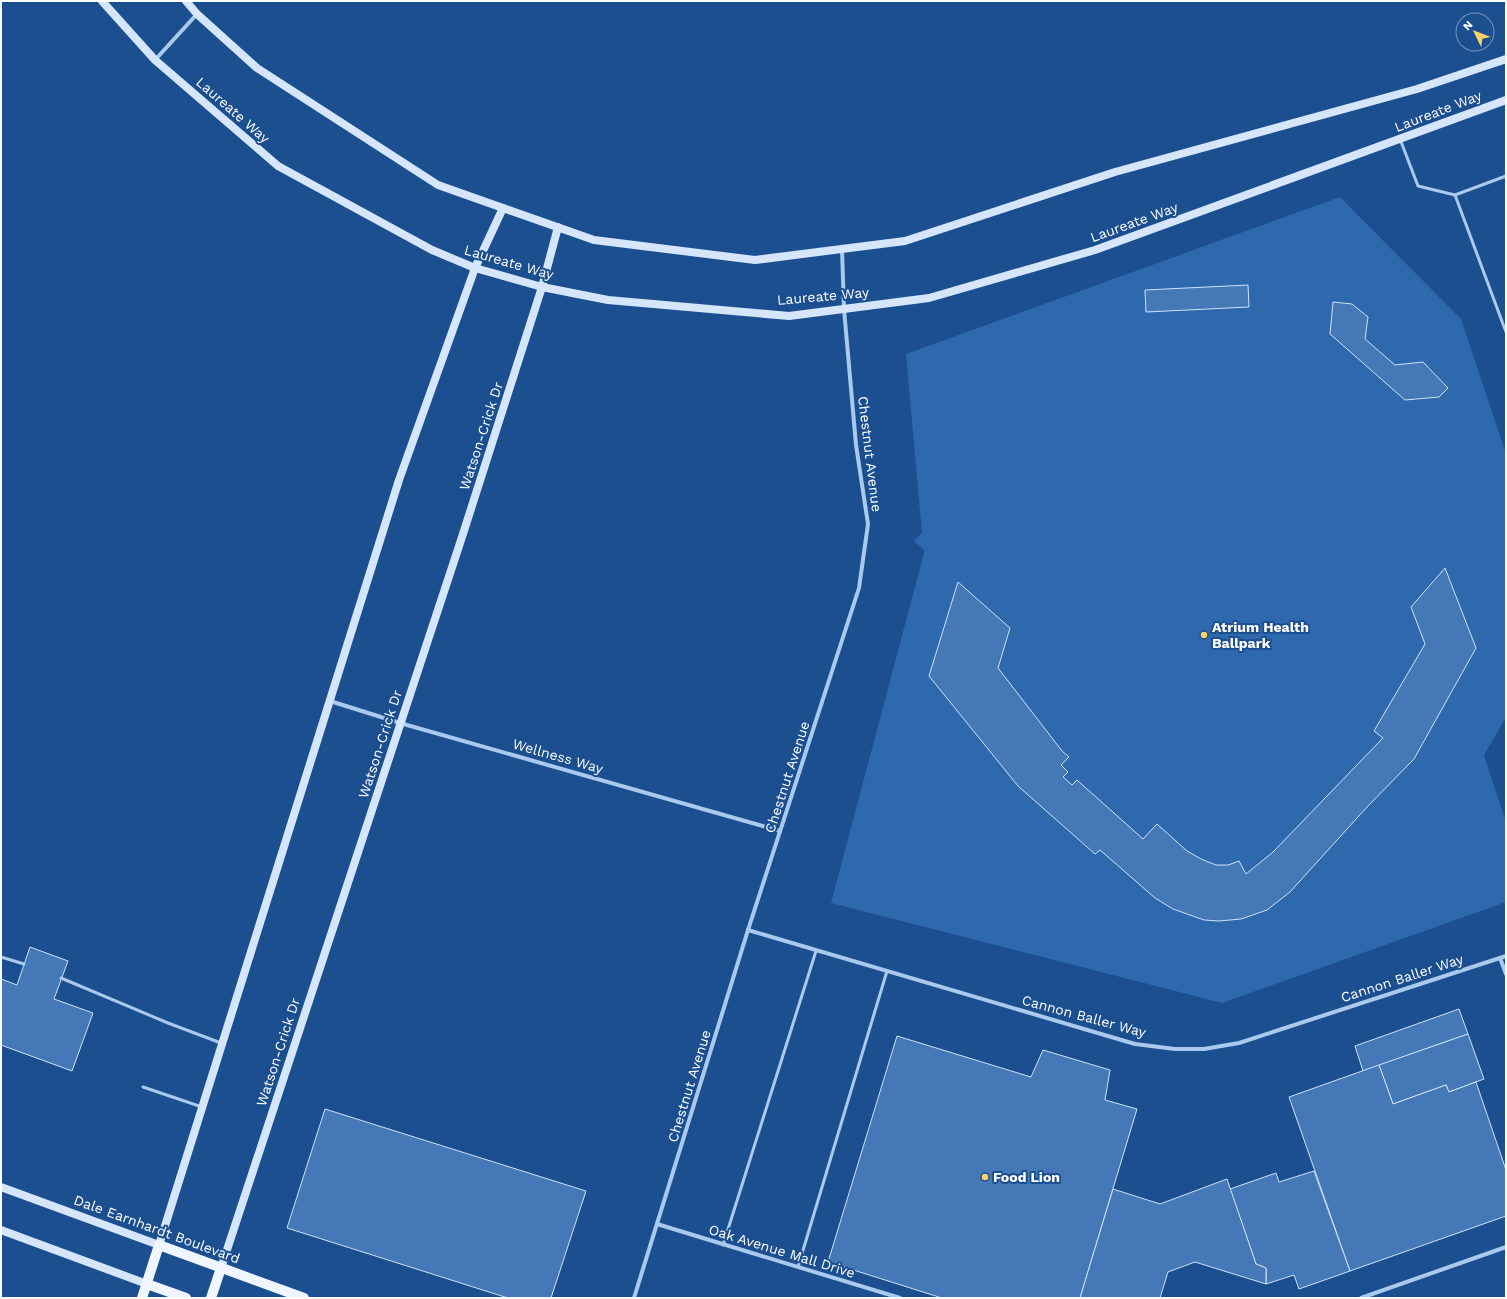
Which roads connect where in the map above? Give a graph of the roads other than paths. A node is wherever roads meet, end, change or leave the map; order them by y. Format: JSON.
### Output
{"nodes":[{"id":1,"x":102,"y":1,"type":"edge"},
{"id":2,"x":186,"y":1,"type":"edge"},
{"id":3,"x":198,"y":14,"type":"junction"},
{"id":4,"x":1506,"y":59,"type":"edge"},
{"id":5,"x":155,"y":60,"type":"junction"},
{"id":6,"x":1506,"y":100,"type":"edge"},
{"id":7,"x":1400,"y":140,"type":"junction"},
{"id":8,"x":1506,"y":176,"type":"edge"},
{"id":9,"x":1455,"y":195,"type":"junction"},
{"id":10,"x":503,"y":208,"type":"junction"},
{"id":11,"x":558,"y":227,"type":"junction"},
{"id":12,"x":842,"y":249,"type":"junction"},
{"id":13,"x":476,"y":268,"type":"junction"},
{"id":14,"x":542,"y":287,"type":"junction"},
{"id":15,"x":844,"y":309,"type":"junction"},
{"id":16,"x":1506,"y":332,"type":"edge"},
{"id":17,"x":330,"y":701,"type":"junction"},
{"id":18,"x":400,"y":723,"type":"junction"},
{"id":19,"x":780,"y":831,"type":"junction"},
{"id":20,"x":748,"y":930,"type":"junction"},
{"id":21,"x":816,"y":951,"type":"junction"},
{"id":22,"x":1506,"y":956,"type":"edge"},
{"id":23,"x":1,"y":957,"type":"edge"},
{"id":24,"x":1500,"y":958,"type":"junction"},
{"id":25,"x":24,"y":964,"type":"dead end"},
{"id":26,"x":887,"y":971,"type":"junction"},
{"id":27,"x":1506,"y":974,"type":"edge"},
{"id":28,"x":62,"y":978,"type":"dead end"},
{"id":29,"x":222,"y":1044,"type":"junction"},
{"id":30,"x":143,"y":1087,"type":"dead end"},
{"id":31,"x":203,"y":1107,"type":"junction"},
{"id":32,"x":1,"y":1187,"type":"edge"},
{"id":33,"x":657,"y":1224,"type":"junction"},
{"id":34,"x":1,"y":1230,"type":"edge"},
{"id":35,"x":159,"y":1245,"type":"junction"},
{"id":36,"x":723,"y":1245,"type":"junction"},
{"id":37,"x":1506,"y":1247,"type":"edge"},
{"id":38,"x":798,"y":1267,"type":"junction"},
{"id":39,"x":221,"y":1268,"type":"junction"},
{"id":40,"x":147,"y":1284,"type":"junction"},
{"id":41,"x":142,"y":1298,"type":"edge"},
{"id":42,"x":186,"y":1298,"type":"edge"},
{"id":43,"x":211,"y":1298,"type":"edge"},
{"id":44,"x":304,"y":1298,"type":"edge"},
{"id":45,"x":634,"y":1298,"type":"edge"},
{"id":46,"x":900,"y":1298,"type":"edge"},
{"id":47,"x":1361,"y":1298,"type":"edge"}],
"edges":[{"from":1,"to":5,"type":"main road","name":"Laureate Way"},
{"from":2,"to":3,"type":"main road","name":"Laureate Way"},
{"from":3,"to":5,"type":"street"},
{"from":3,"to":10,"type":"main road","name":"Laureate Way"},
{"from":4,"to":12,"type":"main road","name":"Laureate Way"},
{"from":5,"to":13,"type":"main road","name":"Laureate Way"},
{"from":6,"to":7,"type":"main road","name":"Laureate Way"},
{"from":7,"to":9,"type":"lane"},
{"from":7,"to":15,"type":"main road","name":"Laureate Way"},
{"from":8,"to":9,"type":"lane"},
{"from":9,"to":16,"type":"lane"},
{"from":10,"to":11,"type":"main road","name":"Laureate Way"},
{"from":10,"to":13,"type":"main road"},
{"from":11,"to":12,"type":"main road","name":"Laureate Way"},
{"from":11,"to":14,"type":"main road","name":"Watson-Crick Dr"},
{"from":12,"to":15,"type":"street","name":"Chestnut Avenue"},
{"from":13,"to":14,"type":"main road","name":"Laureate Way"},
{"from":13,"to":17,"type":"main road"},
{"from":14,"to":15,"type":"main road","name":"Laureate Way"},
{"from":14,"to":18,"type":"main road","name":"Watson-Crick Dr"},
{"from":15,"to":19,"type":"street","name":"Chestnut Avenue"},
{"from":17,"to":18,"type":"street","name":"Wellness Way"},
{"from":17,"to":29,"type":"main road"},
{"from":18,"to":19,"type":"street","name":"Wellness Way"},
{"from":18,"to":39,"type":"main road","name":"Watson-Crick Dr"},
{"from":19,"to":20,"type":"street","name":"Chestnut Avenue"},
{"from":20,"to":21,"type":"street","name":"Cannon Baller Way"},
{"from":20,"to":33,"type":"street","name":"Chestnut Avenue"},
{"from":21,"to":26,"type":"street","name":"Cannon Baller Way"},
{"from":21,"to":36,"type":"lane"},
{"from":22,"to":24,"type":"street","name":"Cannon Baller Way"},
{"from":23,"to":25,"type":"lane"},
{"from":24,"to":26,"type":"street","name":"Cannon Baller Way"},
{"from":24,"to":27,"type":"street"},
{"from":26,"to":38,"type":"lane"},
{"from":28,"to":29,"type":"lane"},
{"from":29,"to":31,"type":"main road"},
{"from":30,"to":31,"type":"lane"},
{"from":31,"to":35,"type":"main road"},
{"from":32,"to":35,"type":"main road","name":"Dale Earnhardt Boulevard"},
{"from":33,"to":36,"type":"street","name":"Oak Avenue Mall Drive"},
{"from":33,"to":45,"type":"street","name":"Chestnut Avenue"},
{"from":34,"to":40,"type":"main road"},
{"from":35,"to":39,"type":"main road","name":"Dale Earnhardt Boulevard"},
{"from":35,"to":40,"type":"main road"},
{"from":36,"to":38,"type":"street","name":"Oak Avenue Mall Drive"},
{"from":37,"to":47,"type":"street"},
{"from":38,"to":46,"type":"street","name":"Oak Avenue Mall Drive"},
{"from":39,"to":43,"type":"main road"},
{"from":39,"to":44,"type":"main road","name":"Dale Earnhardt Boulevard"},
{"from":40,"to":41,"type":"main road"},
{"from":40,"to":42,"type":"main road"}]}
